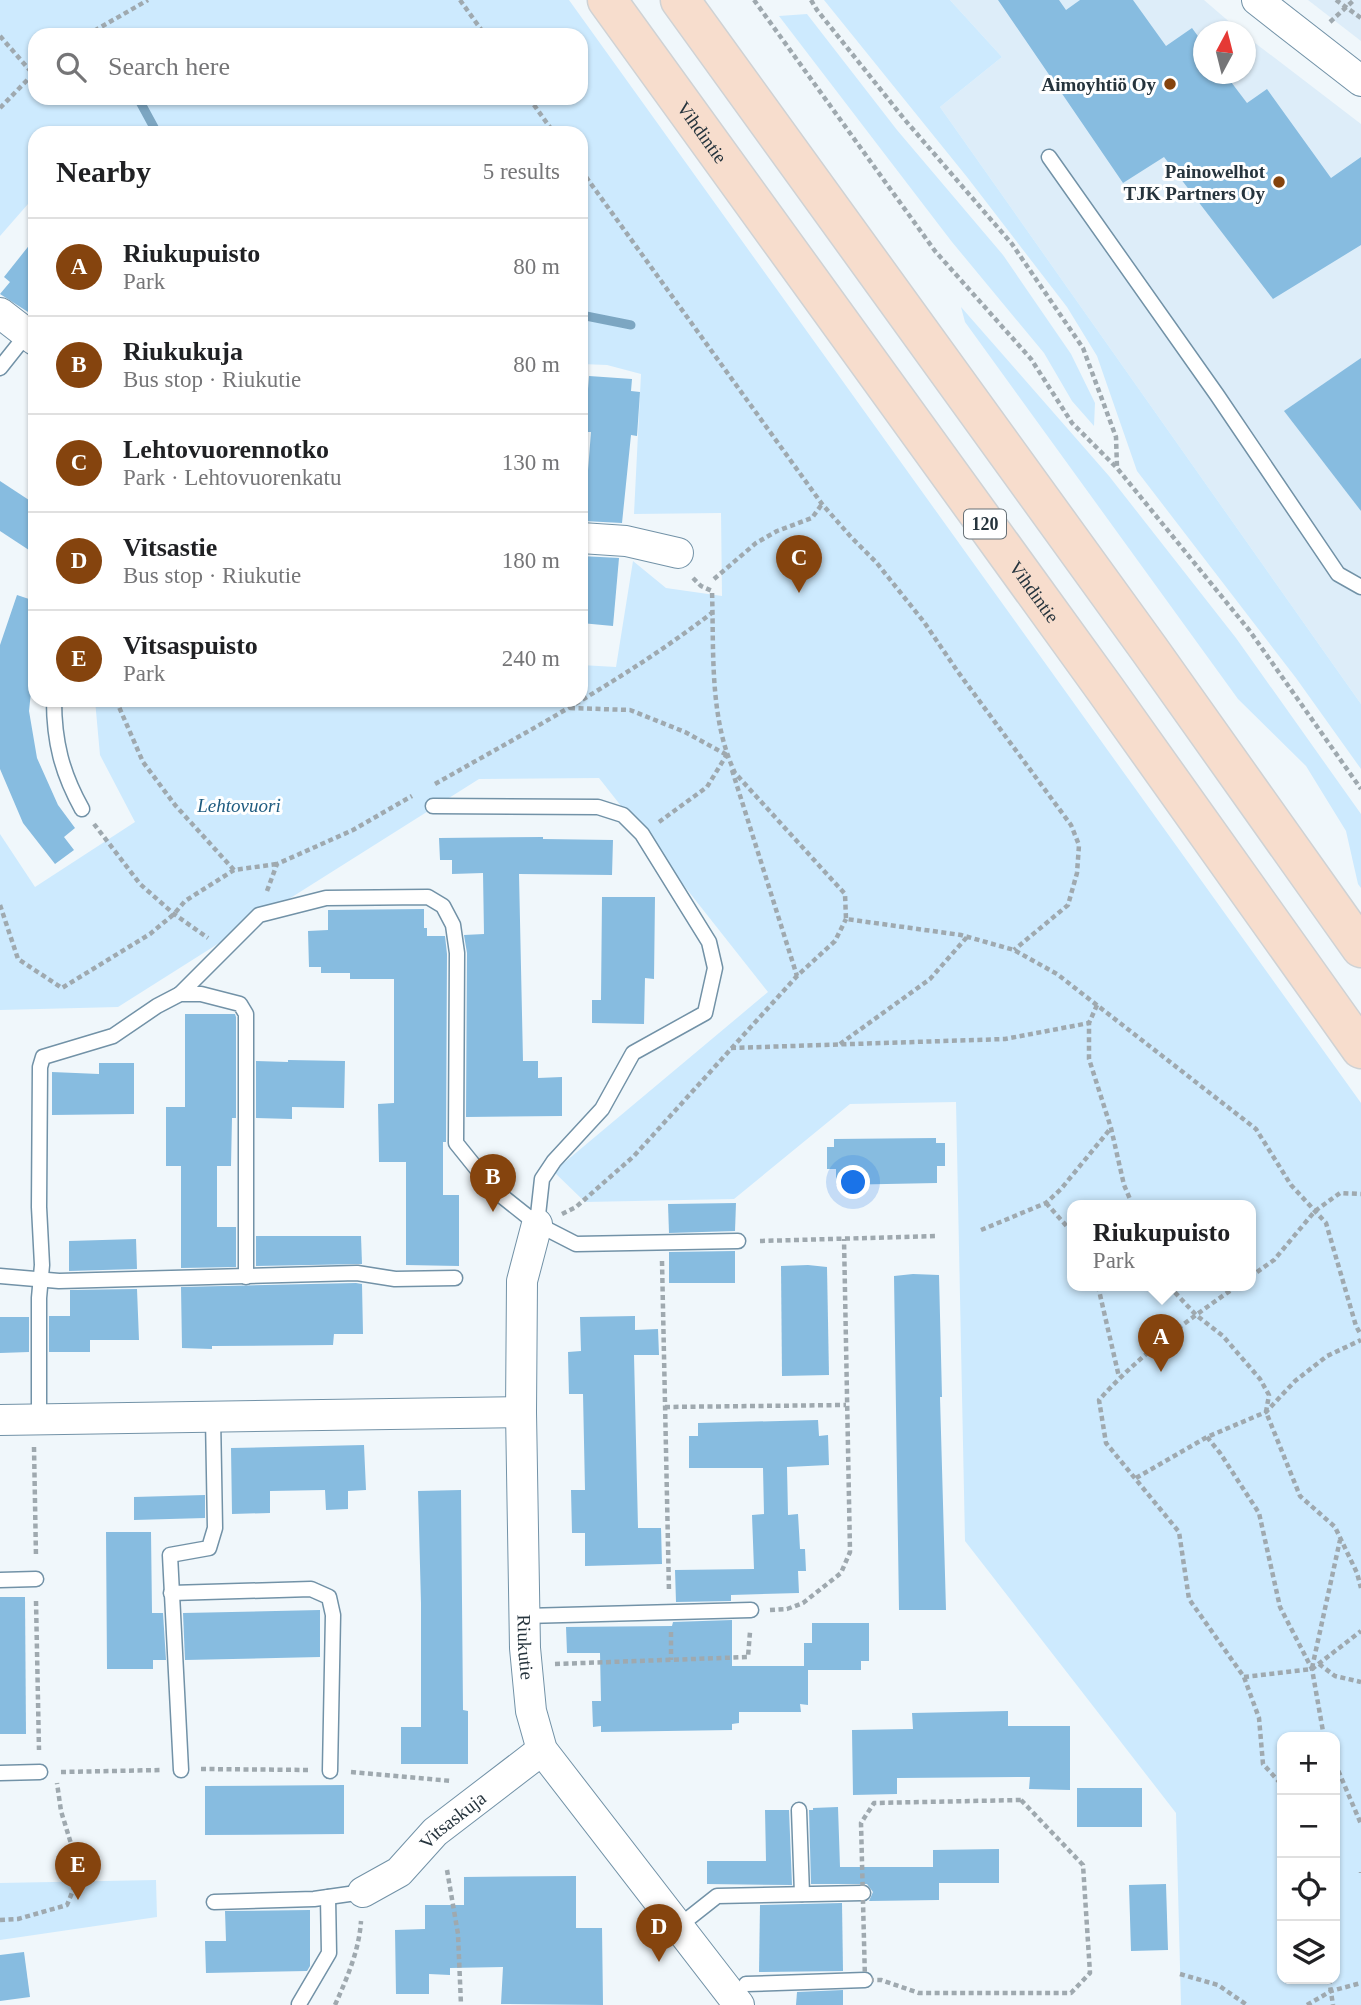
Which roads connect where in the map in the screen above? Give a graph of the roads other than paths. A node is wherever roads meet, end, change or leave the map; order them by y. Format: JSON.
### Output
{"nodes":[{"id":1,"x":607,"y":0,"type":"edge"},
{"id":2,"x":680,"y":0,"type":"edge"},
{"id":3,"x":1257,"y":0,"type":"edge"},
{"id":4,"x":1361,"y":81,"type":"edge"},
{"id":5,"x":1049,"y":157,"type":"dead end"},
{"id":6,"x":0,"y":313,"type":"edge"},
{"id":7,"x":28,"y":335,"type":"edge"},
{"id":8,"x":28,"y":340,"type":"edge"},
{"id":9,"x":0,"y":368,"type":"edge"},
{"id":10,"x":588,"y":538,"type":"edge"},
{"id":11,"x":678,"y":553,"type":"dead end"},
{"id":12,"x":1361,"y":587,"type":"edge"},
{"id":13,"x":54,"y":707,"type":"edge"},
{"id":14,"x":433,"y":806,"type":"dead end"},
{"id":15,"x":82,"y":809,"type":"road end"},
{"id":16,"x":1361,"y":948,"type":"edge"},
{"id":17,"x":180,"y":993,"type":"junction"},
{"id":18,"x":1361,"y":1049,"type":"edge"},
{"id":19,"x":537,"y":1224,"type":"junction"},
{"id":20,"x":738,"y":1241,"type":"road end"},
{"id":21,"x":0,"y":1276,"type":"edge"},
{"id":22,"x":246,"y":1277,"type":"junction"},
{"id":23,"x":455,"y":1278,"type":"dead end"},
{"id":24,"x":41,"y":1279,"type":"junction"},
{"id":25,"x":521,"y":1412,"type":"junction"},
{"id":26,"x":213,"y":1417,"type":"junction"},
{"id":27,"x":0,"y":1420,"type":"edge"},
{"id":28,"x":39,"y":1420,"type":"junction"},
{"id":29,"x":36,"y":1579,"type":"dead end"},
{"id":30,"x":0,"y":1580,"type":"edge"},
{"id":31,"x":172,"y":1593,"type":"junction"},
{"id":32,"x":751,"y":1611,"type":"road end"},
{"id":33,"x":525,"y":1616,"type":"junction"},
{"id":34,"x":542,"y":1750,"type":"junction"},
{"id":35,"x":181,"y":1770,"type":"dead end"},
{"id":36,"x":330,"y":1770,"type":"dead end"},
{"id":37,"x":40,"y":1772,"type":"dead end"},
{"id":38,"x":0,"y":1773,"type":"edge"},
{"id":39,"x":799,"y":1810,"type":"dead end"},
{"id":40,"x":363,"y":1892,"type":"joint"},
{"id":41,"x":863,"y":1893,"type":"road end"},
{"id":42,"x":802,"y":1894,"type":"junction"},
{"id":43,"x":328,"y":1897,"type":"junction"},
{"id":44,"x":214,"y":1902,"type":"dead end"},
{"id":45,"x":679,"y":1926,"type":"junction"},
{"id":46,"x":865,"y":1980,"type":"road end"},
{"id":47,"x":743,"y":1995,"type":"edge"},
{"id":48,"x":299,"y":2004,"type":"edge"}],
"edges":[{"from":1,"to":18,"type":"main road","name":"Vihdintie","number":"120"},
{"from":2,"to":16,"type":"main road"},
{"from":3,"to":4,"type":"street"},
{"from":5,"to":12,"type":"lane"},
{"from":6,"to":7,"type":"street"},
{"from":8,"to":9,"type":"lane"},
{"from":10,"to":11,"type":"street"},
{"from":13,"to":15,"type":"lane"},
{"from":14,"to":19,"type":"lane"},
{"from":17,"to":19,"type":"lane"},
{"from":17,"to":22,"type":"lane"},
{"from":17,"to":24,"type":"lane"},
{"from":19,"to":20,"type":"lane"},
{"from":19,"to":25,"type":"street","name":"Riukutie"},
{"from":21,"to":24,"type":"lane"},
{"from":22,"to":23,"type":"lane"},
{"from":22,"to":24,"type":"lane"},
{"from":24,"to":28,"type":"lane"},
{"from":25,"to":26,"type":"street"},
{"from":25,"to":33,"type":"street","name":"Riukutie"},
{"from":26,"to":28,"type":"street"},
{"from":26,"to":31,"type":"lane"},
{"from":27,"to":28,"type":"street"},
{"from":29,"to":30,"type":"lane"},
{"from":31,"to":35,"type":"lane"},
{"from":31,"to":36,"type":"lane"},
{"from":32,"to":33,"type":"lane"},
{"from":33,"to":34,"type":"street","name":"Riukutie"},
{"from":34,"to":40,"type":"street","name":"Vitsaskuja"},
{"from":34,"to":45,"type":"street","name":"Riukutie"},
{"from":37,"to":38,"type":"lane"},
{"from":39,"to":42,"type":"lane"},
{"from":40,"to":43,"type":"lane"},
{"from":41,"to":42,"type":"lane"},
{"from":42,"to":45,"type":"lane"},
{"from":43,"to":44,"type":"lane"},
{"from":43,"to":48,"type":"lane"},
{"from":45,"to":47,"type":"street","name":"Riukutie"},
{"from":46,"to":47,"type":"lane"}]}
